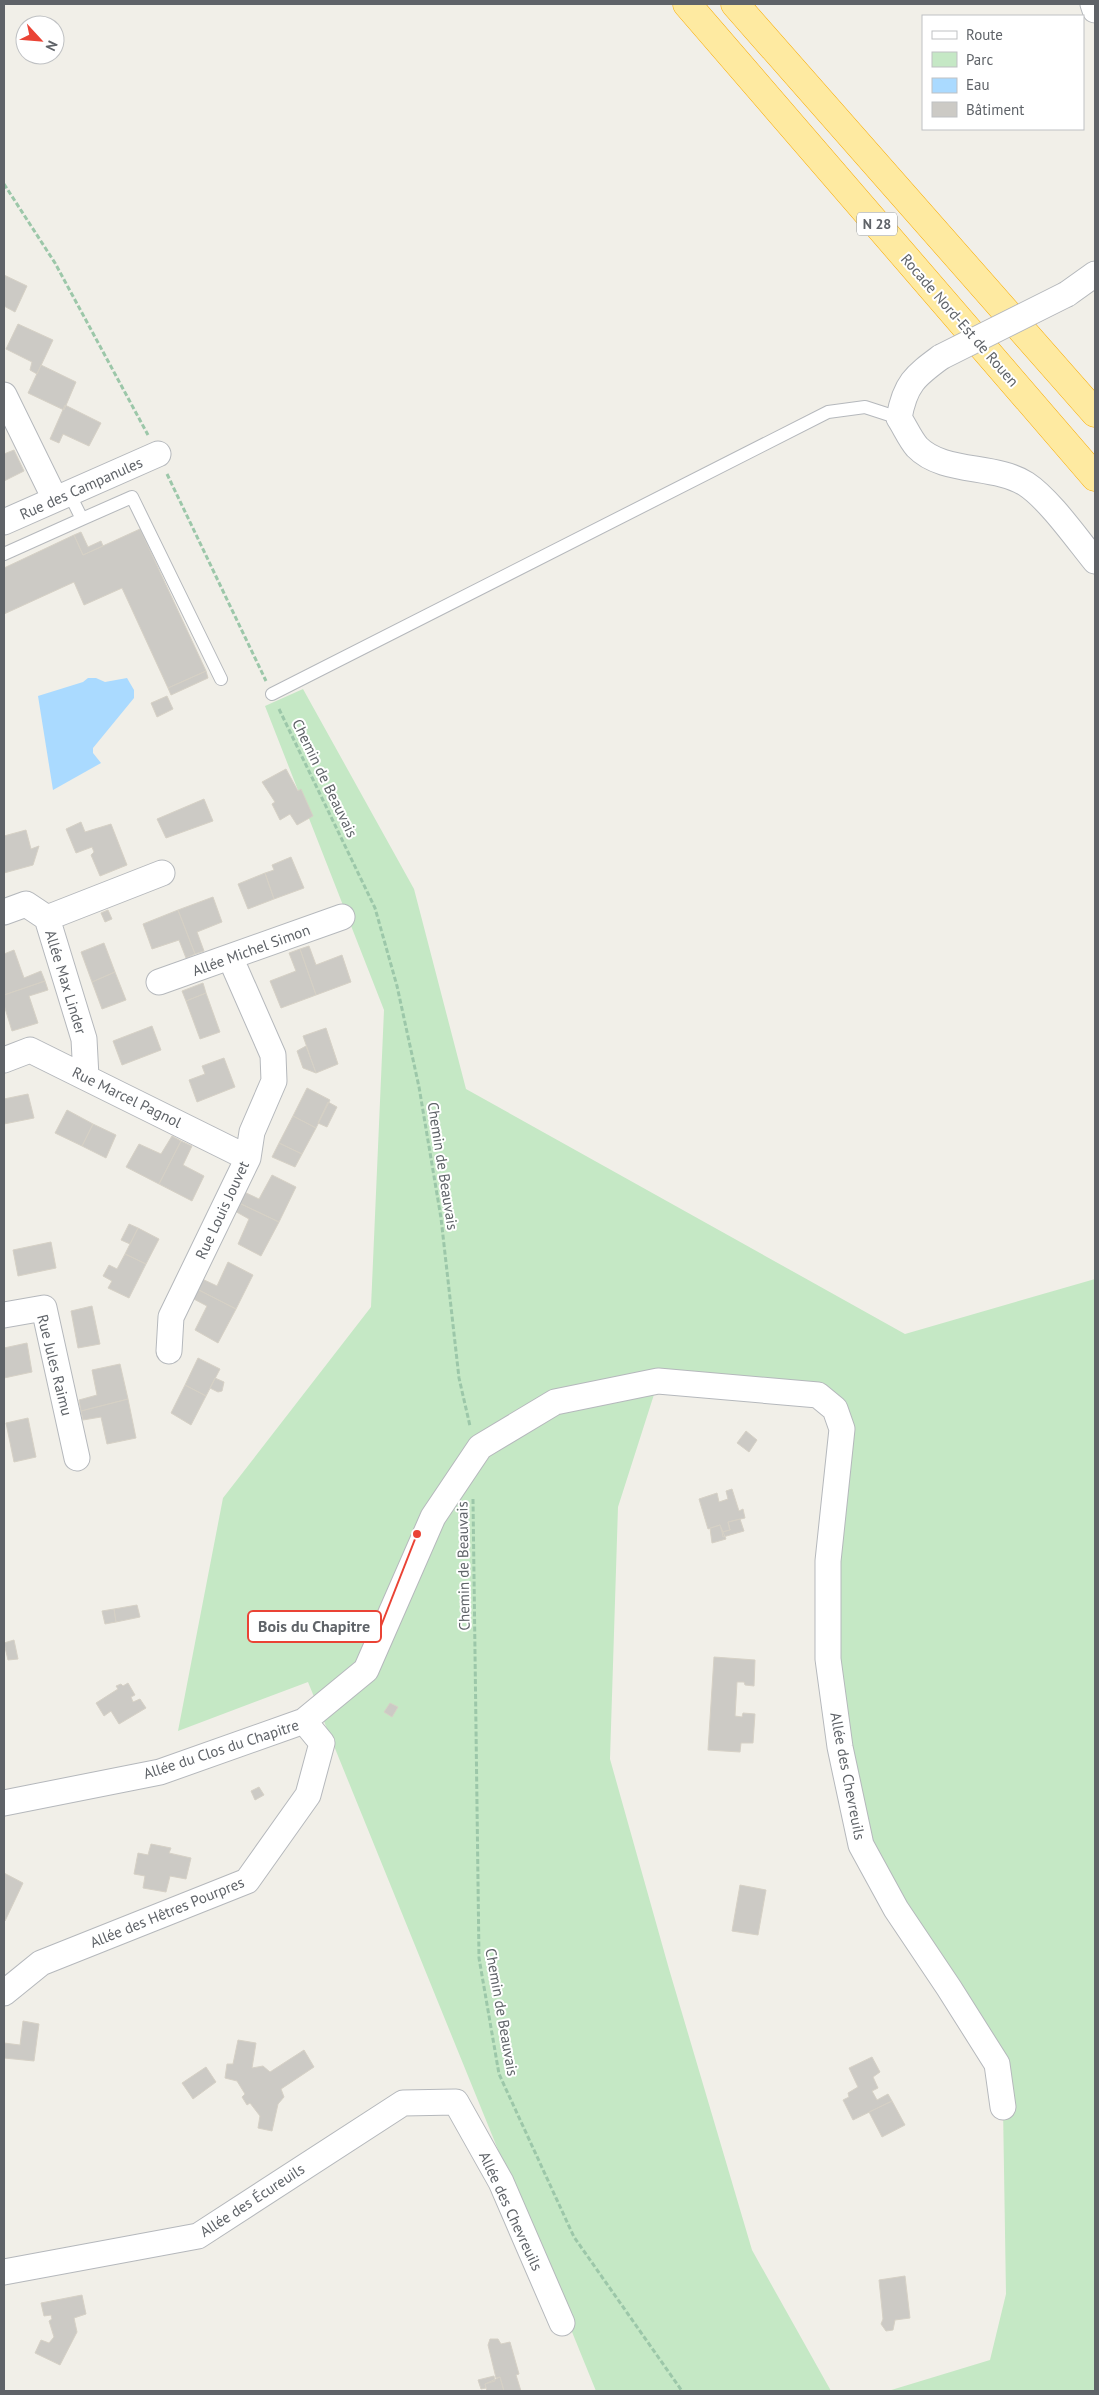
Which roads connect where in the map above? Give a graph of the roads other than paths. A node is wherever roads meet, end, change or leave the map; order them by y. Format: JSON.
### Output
{"nodes":[{"id":1,"x":687,"y":4,"type":"edge"},
{"id":2,"x":735,"y":4,"type":"edge"},
{"id":3,"x":1093,"y":4,"type":"edge"},
{"id":4,"x":1095,"y":10,"type":"edge"},
{"id":5,"x":1095,"y":274,"type":"edge"},
{"id":6,"x":4,"y":395,"type":"edge"},
{"id":7,"x":1095,"y":412,"type":"edge"},
{"id":8,"x":899,"y":418,"type":"junction"},
{"id":9,"x":158,"y":454,"type":"dead end"},
{"id":10,"x":1095,"y":477,"type":"edge"},
{"id":11,"x":62,"y":496,"type":"junction"},
{"id":12,"x":82,"y":519,"type":"junction"},
{"id":13,"x":4,"y":522,"type":"edge"},
{"id":14,"x":4,"y":554,"type":"edge"},
{"id":15,"x":1095,"y":561,"type":"edge"},
{"id":16,"x":221,"y":679,"type":"dead end"},
{"id":17,"x":272,"y":694,"type":"road end"},
{"id":18,"x":162,"y":873,"type":"dead end"},
{"id":19,"x":4,"y":912,"type":"edge"},
{"id":20,"x":342,"y":916,"type":"dead end"},
{"id":21,"x":47,"y":918,"type":"junction"},
{"id":22,"x":230,"y":957,"type":"junction"},
{"id":23,"x":158,"y":982,"type":"dead end"},
{"id":24,"x":4,"y":1060,"type":"edge"},
{"id":25,"x":86,"y":1077,"type":"junction"},
{"id":26,"x":248,"y":1158,"type":"junction"},
{"id":27,"x":4,"y":1315,"type":"edge"},
{"id":28,"x":169,"y":1351,"type":"dead end"},
{"id":29,"x":835,"y":1409,"type":"joint"},
{"id":30,"x":77,"y":1458,"type":"dead end"},
{"id":31,"x":304,"y":1721,"type":"junction"},
{"id":32,"x":4,"y":1803,"type":"edge"},
{"id":33,"x":4,"y":1993,"type":"edge"},
{"id":34,"x":456,"y":2102,"type":"joint"},
{"id":35,"x":1002,"y":2107,"type":"dead end"},
{"id":36,"x":4,"y":2272,"type":"edge"},
{"id":37,"x":562,"y":2323,"type":"dead end"}],
"edges":[{"from":1,"to":10,"type":"highway","name":"Rocade Nord-Est de Rouen","number":"N 28"},
{"from":2,"to":7,"type":"highway","number":"N 28"},
{"from":3,"to":4,"type":"street"},
{"from":5,"to":8,"type":"street","bridge":true},
{"from":6,"to":11,"type":"street"},
{"from":8,"to":15,"type":"street"},
{"from":8,"to":17,"type":"lane"},
{"from":9,"to":11,"type":"street","name":"Rue des Campanules"},
{"from":11,"to":12,"type":"lane"},
{"from":11,"to":13,"type":"street","name":"Rue des Campanules"},
{"from":12,"to":14,"type":"lane"},
{"from":12,"to":16,"type":"lane"},
{"from":18,"to":21,"type":"street","name":"Allée Max Linder"},
{"from":19,"to":21,"type":"street","name":"Allée Max Linder"},
{"from":20,"to":22,"type":"street","name":"Allée Michel Simon"},
{"from":21,"to":25,"type":"street","name":"Allée Max Linder"},
{"from":22,"to":23,"type":"street","name":"Allée Michel Simon"},
{"from":22,"to":26,"type":"street","name":"Rue Louis Jouvet"},
{"from":24,"to":25,"type":"street","name":"Rue Marcel Pagnol"},
{"from":25,"to":26,"type":"street","name":"Rue Marcel Pagnol"},
{"from":26,"to":28,"type":"street","name":"Rue Louis Jouvet"},
{"from":27,"to":30,"type":"street","name":"Rue Jules Raimu"},
{"from":29,"to":31,"type":"street","name":"Allée du Clos du Chapitre"},
{"from":29,"to":35,"type":"street","name":"Allée des Chevreuils"},
{"from":31,"to":32,"type":"street","name":"Allée du Clos du Chapitre"},
{"from":31,"to":33,"type":"street","name":"Allée des Hêtres Pourpres"},
{"from":34,"to":36,"type":"street","name":"Allée des Écureuils"},
{"from":34,"to":37,"type":"street","name":"Allée des Chevreuils"}]}
